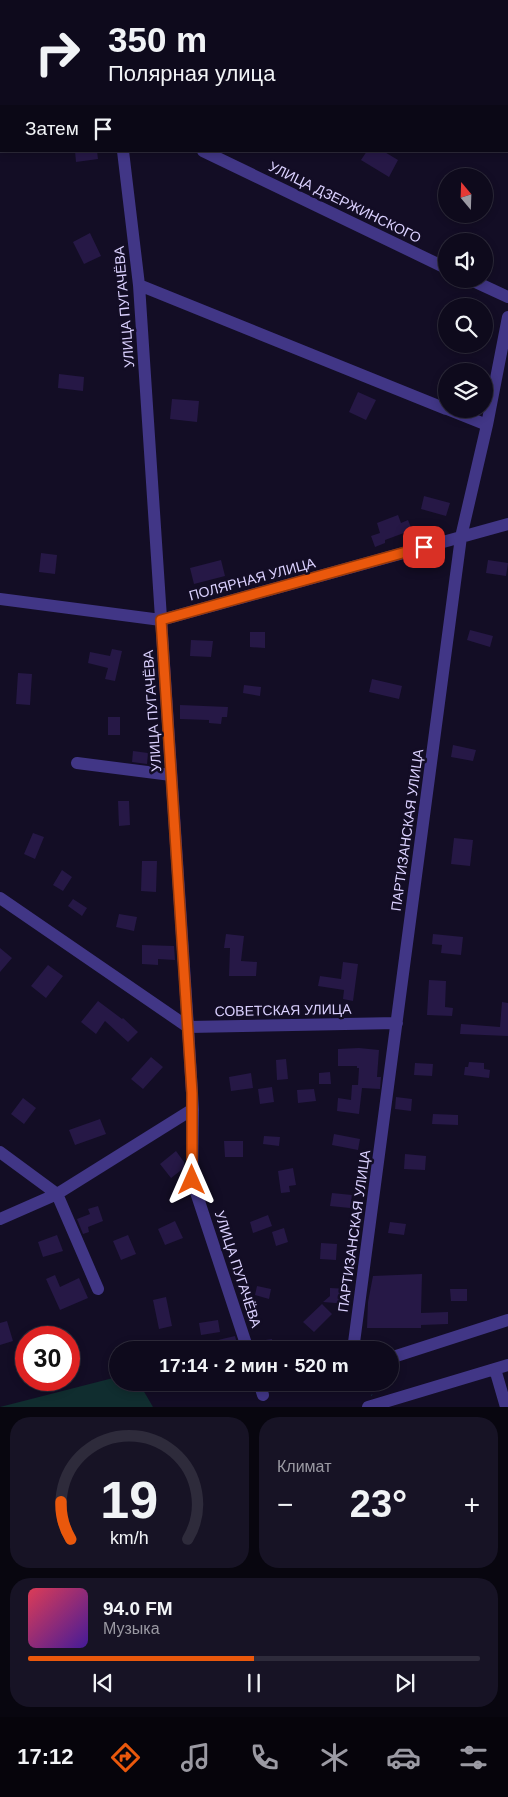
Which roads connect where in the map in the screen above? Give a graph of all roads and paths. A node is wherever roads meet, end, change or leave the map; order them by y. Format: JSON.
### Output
{"nodes":[{"id":1,"x":123,"y":152,"type":"edge"},
{"id":2,"x":205,"y":152,"type":"edge"},
{"id":3,"x":438,"y":264,"type":"edge"},
{"id":4,"x":139,"y":285,"type":"junction"},
{"id":5,"x":488,"y":288,"type":"edge"},
{"id":6,"x":508,"y":297,"type":"edge"},
{"id":7,"x":508,"y":317,"type":"edge"},
{"id":8,"x":438,"y":406,"type":"edge"},
{"id":9,"x":469,"y":418,"type":"edge"},
{"id":10,"x":487,"y":425,"type":"junction"},
{"id":11,"x":508,"y":524,"type":"edge"},
{"id":12,"x":461,"y":537,"type":"junction"},
{"id":13,"x":0,"y":599,"type":"edge"},
{"id":14,"x":161,"y":620,"type":"junction"},
{"id":15,"x":77,"y":763,"type":"dead end"},
{"id":16,"x":171,"y":775,"type":"junction"},
{"id":17,"x":0,"y":898,"type":"edge"},
{"id":18,"x":397,"y":1022,"type":"junction"},
{"id":19,"x":188,"y":1027,"type":"junction"},
{"id":20,"x":193,"y":1109,"type":"junction"},
{"id":21,"x":0,"y":1152,"type":"edge"},
{"id":22,"x":57,"y":1194,"type":"junction"},
{"id":23,"x":0,"y":1219,"type":"edge"},
{"id":24,"x":98,"y":1289,"type":"dead end"},
{"id":25,"x":508,"y":1320,"type":"edge"},
{"id":26,"x":245,"y":1341,"type":"edge"},
{"id":27,"x":354,"y":1341,"type":"edge"},
{"id":28,"x":399,"y":1355,"type":"edge"},
{"id":29,"x":508,"y":1365,"type":"edge"},
{"id":30,"x":495,"y":1369,"type":"junction"},
{"id":31,"x":368,"y":1407,"type":"edge"},
{"id":32,"x":506,"y":1407,"type":"edge"}],
"edges":[{"from":1,"to":4,"type":"street","name":"УЛИЦА ПУГАЧЁВА"},
{"from":2,"to":3,"type":"street","name":"УЛИЦА ДЗЕРЖИНСКОГО"},
{"from":4,"to":8,"type":"street"},
{"from":4,"to":14,"type":"street","name":"УЛИЦА ПУГАЧЁВА"},
{"from":5,"to":6,"type":"street"},
{"from":7,"to":10,"type":"street","name":"ПАРТИЗАНСКАЯ УЛИЦА"},
{"from":9,"to":10,"type":"street"},
{"from":10,"to":12,"type":"street","name":"ПАРТИЗАНСКАЯ УЛИЦА"},
{"from":11,"to":12,"type":"street","name":"ПОЛЯРНАЯ УЛИЦА"},
{"from":12,"to":14,"type":"street","name":"ПОЛЯРНАЯ УЛИЦА"},
{"from":12,"to":18,"type":"street","name":"ПАРТИЗАНСКАЯ УЛИЦА"},
{"from":13,"to":14,"type":"street","name":"ПОЛЯРНАЯ УЛИЦА"},
{"from":14,"to":16,"type":"street","name":"УЛИЦА ПУГАЧЁВА"},
{"from":15,"to":16,"type":"street"},
{"from":16,"to":19,"type":"street","name":"УЛИЦА ПУГАЧЁВА"},
{"from":17,"to":19,"type":"street"},
{"from":18,"to":19,"type":"street","name":"СОВЕТСКАЯ УЛИЦА"},
{"from":18,"to":27,"type":"street","name":"ПАРТИЗАНСКАЯ УЛИЦА"},
{"from":19,"to":20,"type":"street","name":"УЛИЦА ПУГАЧЁВА"},
{"from":20,"to":22,"type":"street"},
{"from":20,"to":26,"type":"street","name":"УЛИЦА ПУГАЧЁВА"},
{"from":21,"to":22,"type":"street"},
{"from":22,"to":23,"type":"street"},
{"from":22,"to":24,"type":"street"},
{"from":25,"to":28,"type":"street"},
{"from":29,"to":30,"type":"street"},
{"from":30,"to":31,"type":"street"},
{"from":30,"to":32,"type":"street"}]}
